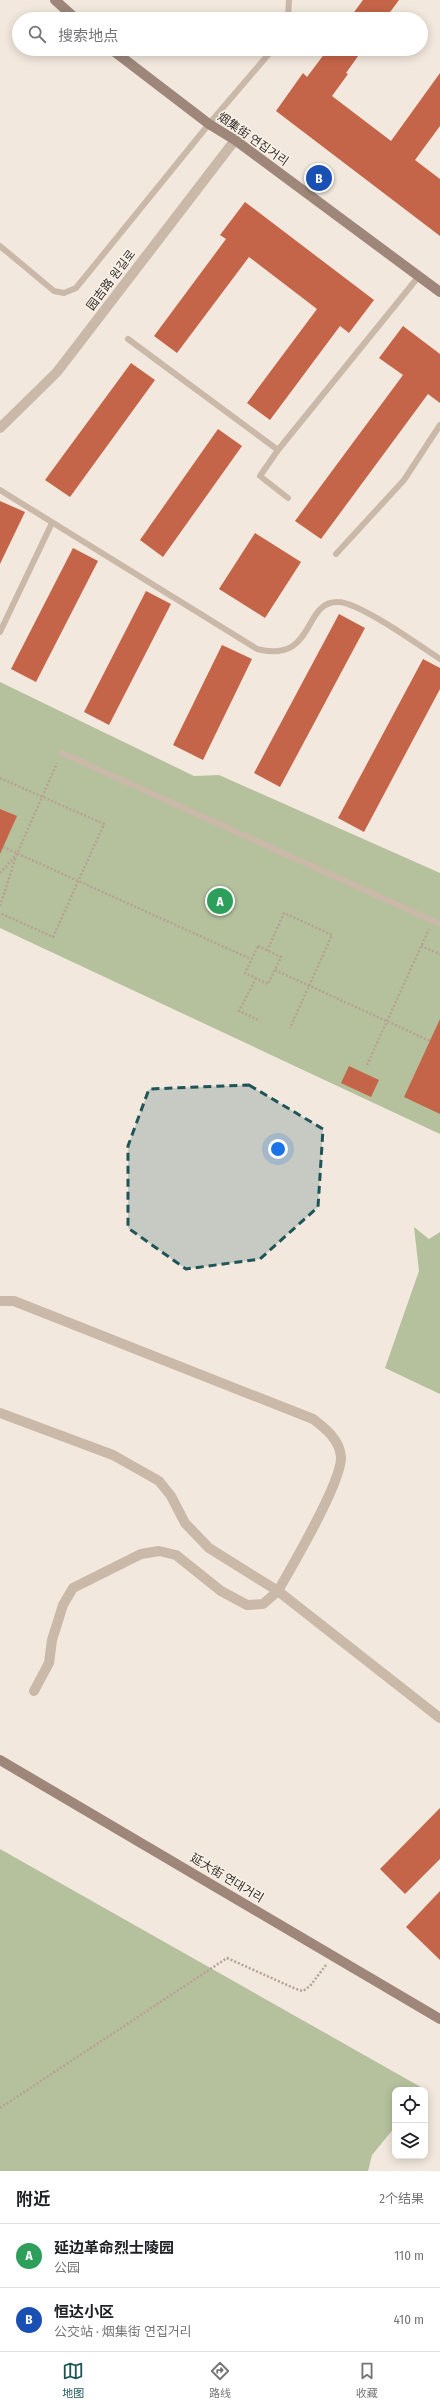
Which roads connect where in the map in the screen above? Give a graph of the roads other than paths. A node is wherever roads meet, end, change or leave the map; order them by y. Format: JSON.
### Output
{"nodes":[{"id":1,"x":55,"y":0,"type":"edge"},
{"id":2,"x":288,"y":0,"type":"edge"},
{"id":3,"x":68,"y":12,"type":"edge"},
{"id":4,"x":288,"y":12,"type":"edge"},
{"id":5,"x":120,"y":56,"type":"edge"},
{"id":6,"x":267,"y":56,"type":"edge"},
{"id":7,"x":209,"y":124,"type":"junction"},
{"id":8,"x":235,"y":140,"type":"junction"},
{"id":9,"x":0,"y":246,"type":"edge"},
{"id":10,"x":419,"y":276,"type":"junction"},
{"id":11,"x":440,"y":292,"type":"edge"},
{"id":12,"x":128,"y":339,"type":"dead end"},
{"id":13,"x":440,"y":425,"type":"edge"},
{"id":14,"x":0,"y":428,"type":"edge"},
{"id":15,"x":278,"y":450,"type":"junction"},
{"id":16,"x":0,"y":490,"type":"edge"},
{"id":17,"x":288,"y":498,"type":"dead end"},
{"id":18,"x":52,"y":523,"type":"junction"},
{"id":19,"x":336,"y":554,"type":"dead end"},
{"id":20,"x":0,"y":632,"type":"edge"},
{"id":21,"x":440,"y":659,"type":"edge"},
{"id":22,"x":62,"y":753,"type":"road end"},
{"id":23,"x":440,"y":924,"type":"edge"},
{"id":24,"x":0,"y":1301,"type":"edge"},
{"id":25,"x":0,"y":1413,"type":"edge"},
{"id":26,"x":278,"y":1591,"type":"junction"},
{"id":27,"x":34,"y":1691,"type":"dead end"},
{"id":28,"x":440,"y":1718,"type":"edge"},
{"id":29,"x":0,"y":1760,"type":"edge"},
{"id":30,"x":440,"y":2019,"type":"edge"}],
"edges":[{"from":1,"to":3,"type":"main road"},
{"from":2,"to":4,"type":"lane"},
{"from":5,"to":7,"type":"main road","name":"烟集街 연집거리"},
{"from":6,"to":7,"type":"lane"},
{"from":7,"to":8,"type":"main road","name":"烟集街 연집거리"},
{"from":7,"to":9,"type":"lane"},
{"from":8,"to":10,"type":"main road","name":"烟集街 연집거리"},
{"from":8,"to":14,"type":"street","name":"园吉路 원길로"},
{"from":10,"to":11,"type":"main road","name":"烟集街 연집거리"},
{"from":10,"to":15,"type":"lane"},
{"from":12,"to":15,"type":"lane"},
{"from":13,"to":19,"type":"lane"},
{"from":15,"to":17,"type":"lane"},
{"from":16,"to":18,"type":"lane"},
{"from":18,"to":20,"type":"lane"},
{"from":18,"to":21,"type":"lane"},
{"from":22,"to":23,"type":"lane"},
{"from":24,"to":26,"type":"street"},
{"from":25,"to":26,"type":"street"},
{"from":26,"to":27,"type":"street"},
{"from":26,"to":28,"type":"street"},
{"from":29,"to":30,"type":"main road","name":"延大街 연대거리"}]}
